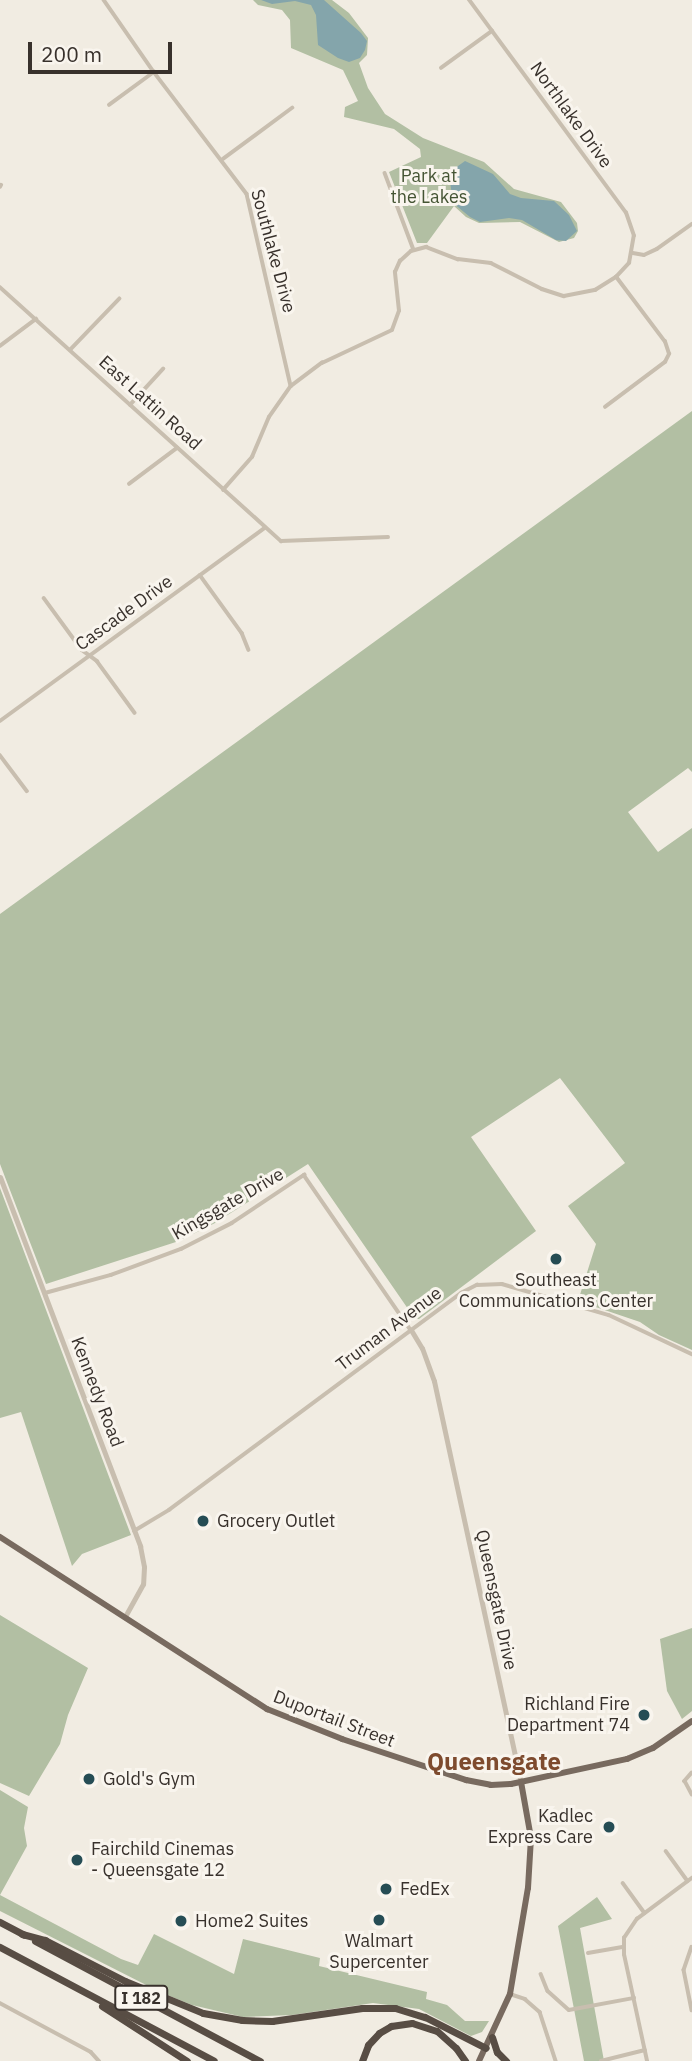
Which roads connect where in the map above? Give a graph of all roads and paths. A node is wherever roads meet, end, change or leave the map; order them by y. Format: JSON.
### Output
{"nodes":[{"id":1,"x":104,"y":0,"type":"edge"},
{"id":2,"x":469,"y":0,"type":"edge"},
{"id":3,"x":492,"y":31,"type":"junction"},
{"id":4,"x":441,"y":68,"type":"dead end"},
{"id":5,"x":153,"y":72,"type":"junction"},
{"id":6,"x":109,"y":105,"type":"dead end"},
{"id":7,"x":292,"y":108,"type":"dead end"},
{"id":8,"x":223,"y":159,"type":"junction"},
{"id":9,"x":386,"y":173,"type":"dead end"},
{"id":10,"x":692,"y":224,"type":"edge"},
{"id":11,"x":414,"y":250,"type":"junction"},
{"id":12,"x":633,"y":253,"type":"junction"},
{"id":13,"x":616,"y":277,"type":"junction"},
{"id":14,"x":0,"y":287,"type":"edge"},
{"id":15,"x":119,"y":299,"type":"dead end"},
{"id":16,"x":36,"y":319,"type":"junction"},
{"id":17,"x":0,"y":346,"type":"edge"},
{"id":18,"x":71,"y":350,"type":"junction"},
{"id":19,"x":163,"y":369,"type":"dead end"},
{"id":20,"x":291,"y":386,"type":"junction"},
{"id":21,"x":130,"y":405,"type":"junction"},
{"id":22,"x":605,"y":407,"type":"dead end"},
{"id":23,"x":177,"y":448,"type":"junction"},
{"id":24,"x":129,"y":484,"type":"dead end"},
{"id":25,"x":223,"y":490,"type":"junction"},
{"id":26,"x":265,"y":528,"type":"junction"},
{"id":27,"x":388,"y":537,"type":"dead end"},
{"id":28,"x":200,"y":575,"type":"junction"},
{"id":29,"x":44,"y":598,"type":"dead end"},
{"id":30,"x":249,"y":650,"type":"dead end"},
{"id":31,"x":90,"y":656,"type":"junction"},
{"id":32,"x":135,"y":713,"type":"dead end"},
{"id":33,"x":0,"y":721,"type":"edge"},
{"id":34,"x":0,"y":755,"type":"edge"},
{"id":35,"x":27,"y":791,"type":"dead end"},
{"id":36,"x":304,"y":1175,"type":"joint"},
{"id":37,"x":0,"y":1177,"type":"edge"},
{"id":38,"x":45,"y":1293,"type":"junction"},
{"id":39,"x":411,"y":1330,"type":"junction"},
{"id":40,"x":692,"y":1354,"type":"edge"},
{"id":41,"x":134,"y":1531,"type":"junction"},
{"id":42,"x":0,"y":1536,"type":"edge"},
{"id":43,"x":125,"y":1617,"type":"junction"},
{"id":44,"x":692,"y":1721,"type":"edge"},
{"id":45,"x":692,"y":1773,"type":"edge"},
{"id":46,"x":521,"y":1782,"type":"junction"},
{"id":47,"x":692,"y":1794,"type":"edge"},
{"id":48,"x":666,"y":1851,"type":"dead end"},
{"id":49,"x":690,"y":1879,"type":"edge"},
{"id":50,"x":623,"y":1882,"type":"dead end"},
{"id":51,"x":645,"y":1913,"type":"junction"},
{"id":52,"x":0,"y":1922,"type":"edge"},
{"id":53,"x":22,"y":1934,"type":"junction"},
{"id":54,"x":0,"y":1947,"type":"edge"},
{"id":55,"x":623,"y":1947,"type":"junction"},
{"id":56,"x":692,"y":1947,"type":"edge"},
{"id":57,"x":588,"y":1953,"type":"dead end"},
{"id":58,"x":541,"y":1974,"type":"dead end"},
{"id":59,"x":69,"y":1984,"type":"junction"},
{"id":60,"x":510,"y":1994,"type":"junction"},
{"id":61,"x":634,"y":1998,"type":"junction"},
{"id":62,"x":0,"y":2003,"type":"edge"},
{"id":63,"x":692,"y":2010,"type":"edge"},
{"id":64,"x":492,"y":2037,"type":"junction"},
{"id":65,"x":486,"y":2048,"type":"junction"},
{"id":66,"x":645,"y":2050,"type":"junction"},
{"id":67,"x":99,"y":2061,"type":"edge"},
{"id":68,"x":187,"y":2061,"type":"edge"},
{"id":69,"x":214,"y":2061,"type":"edge"},
{"id":70,"x":260,"y":2061,"type":"edge"},
{"id":71,"x":362,"y":2061,"type":"edge"},
{"id":72,"x":465,"y":2061,"type":"edge"},
{"id":73,"x":479,"y":2061,"type":"edge"},
{"id":74,"x":506,"y":2061,"type":"edge"},
{"id":75,"x":556,"y":2061,"type":"edge"},
{"id":76,"x":601,"y":2061,"type":"edge"},
{"id":77,"x":647,"y":2061,"type":"edge"}],
"edges":[{"from":1,"to":5,"type":"street","name":"Southlake Drive"},
{"from":2,"to":3,"type":"street","name":"Northlake Drive"},
{"from":3,"to":4,"type":"street"},
{"from":3,"to":12,"type":"street","name":"Northlake Drive"},
{"from":5,"to":6,"type":"street"},
{"from":5,"to":8,"type":"street","name":"Southlake Drive"},
{"from":7,"to":8,"type":"street"},
{"from":8,"to":20,"type":"street","name":"Southlake Drive"},
{"from":9,"to":11,"type":"street"},
{"from":10,"to":12,"type":"street"},
{"from":11,"to":13,"type":"street"},
{"from":11,"to":20,"type":"street"},
{"from":12,"to":13,"type":"street"},
{"from":13,"to":22,"type":"street"},
{"from":14,"to":16,"type":"street","name":"East Lattin Road"},
{"from":15,"to":18,"type":"street"},
{"from":16,"to":17,"type":"street"},
{"from":16,"to":18,"type":"street","name":"East Lattin Road"},
{"from":18,"to":21,"type":"street","name":"East Lattin Road"},
{"from":19,"to":21,"type":"street"},
{"from":20,"to":25,"type":"street"},
{"from":21,"to":23,"type":"street","name":"East Lattin Road"},
{"from":23,"to":24,"type":"street"},
{"from":23,"to":25,"type":"street","name":"East Lattin Road"},
{"from":25,"to":26,"type":"street","name":"East Lattin Road"},
{"from":26,"to":27,"type":"street","name":"East Lattin Road"},
{"from":26,"to":28,"type":"street","name":"Cascade Drive"},
{"from":28,"to":30,"type":"street"},
{"from":28,"to":31,"type":"street","name":"Cascade Drive"},
{"from":29,"to":31,"type":"street"},
{"from":31,"to":32,"type":"street"},
{"from":31,"to":33,"type":"street","name":"Cascade Drive"},
{"from":34,"to":35,"type":"street"},
{"from":36,"to":38,"type":"street","name":"Kingsgate Drive"},
{"from":36,"to":39,"type":"street","name":"Queensgate Drive"},
{"from":37,"to":38,"type":"street","name":"Kennedy Road"},
{"from":38,"to":41,"type":"street","name":"Kennedy Road"},
{"from":39,"to":40,"type":"street","name":"Truman Avenue"},
{"from":39,"to":41,"type":"street","name":"Truman Avenue"},
{"from":39,"to":46,"type":"street","name":"Queensgate Drive"},
{"from":41,"to":43,"type":"street","name":"Kennedy Road"},
{"from":42,"to":43,"type":"main road","name":"Duportail Street"},
{"from":43,"to":46,"type":"main road","name":"Duportail Street"},
{"from":44,"to":46,"type":"main road","name":"Duportail Street"},
{"from":45,"to":47,"type":"street"},
{"from":46,"to":60,"type":"main road","name":"Queensgate Drive"},
{"from":48,"to":49,"type":"street"},
{"from":49,"to":51,"type":"street"},
{"from":50,"to":51,"type":"street"},
{"from":51,"to":55,"type":"street"},
{"from":52,"to":53,"type":"highway","number":"I 182"},
{"from":53,"to":65,"type":"highway"},
{"from":53,"to":70,"type":"highway","number":"I 182"},
{"from":54,"to":59,"type":"highway","number":"I 182"},
{"from":55,"to":57,"type":"street"},
{"from":55,"to":61,"type":"street"},
{"from":56,"to":63,"type":"street"},
{"from":58,"to":61,"type":"street"},
{"from":59,"to":68,"type":"highway"},
{"from":59,"to":69,"type":"highway","number":"I 182"},
{"from":60,"to":64,"type":"main road","name":"Queensgate Drive"},
{"from":60,"to":75,"type":"street"},
{"from":61,"to":66,"type":"street"},
{"from":62,"to":67,"type":"street"},
{"from":64,"to":65,"type":"main road","name":"Queensgate Drive"},
{"from":64,"to":74,"type":"highway"},
{"from":65,"to":73,"type":"main road","name":"Queensgate Drive"},
{"from":66,"to":76,"type":"street"},
{"from":66,"to":77,"type":"street"},
{"from":71,"to":72,"type":"highway"}]}
